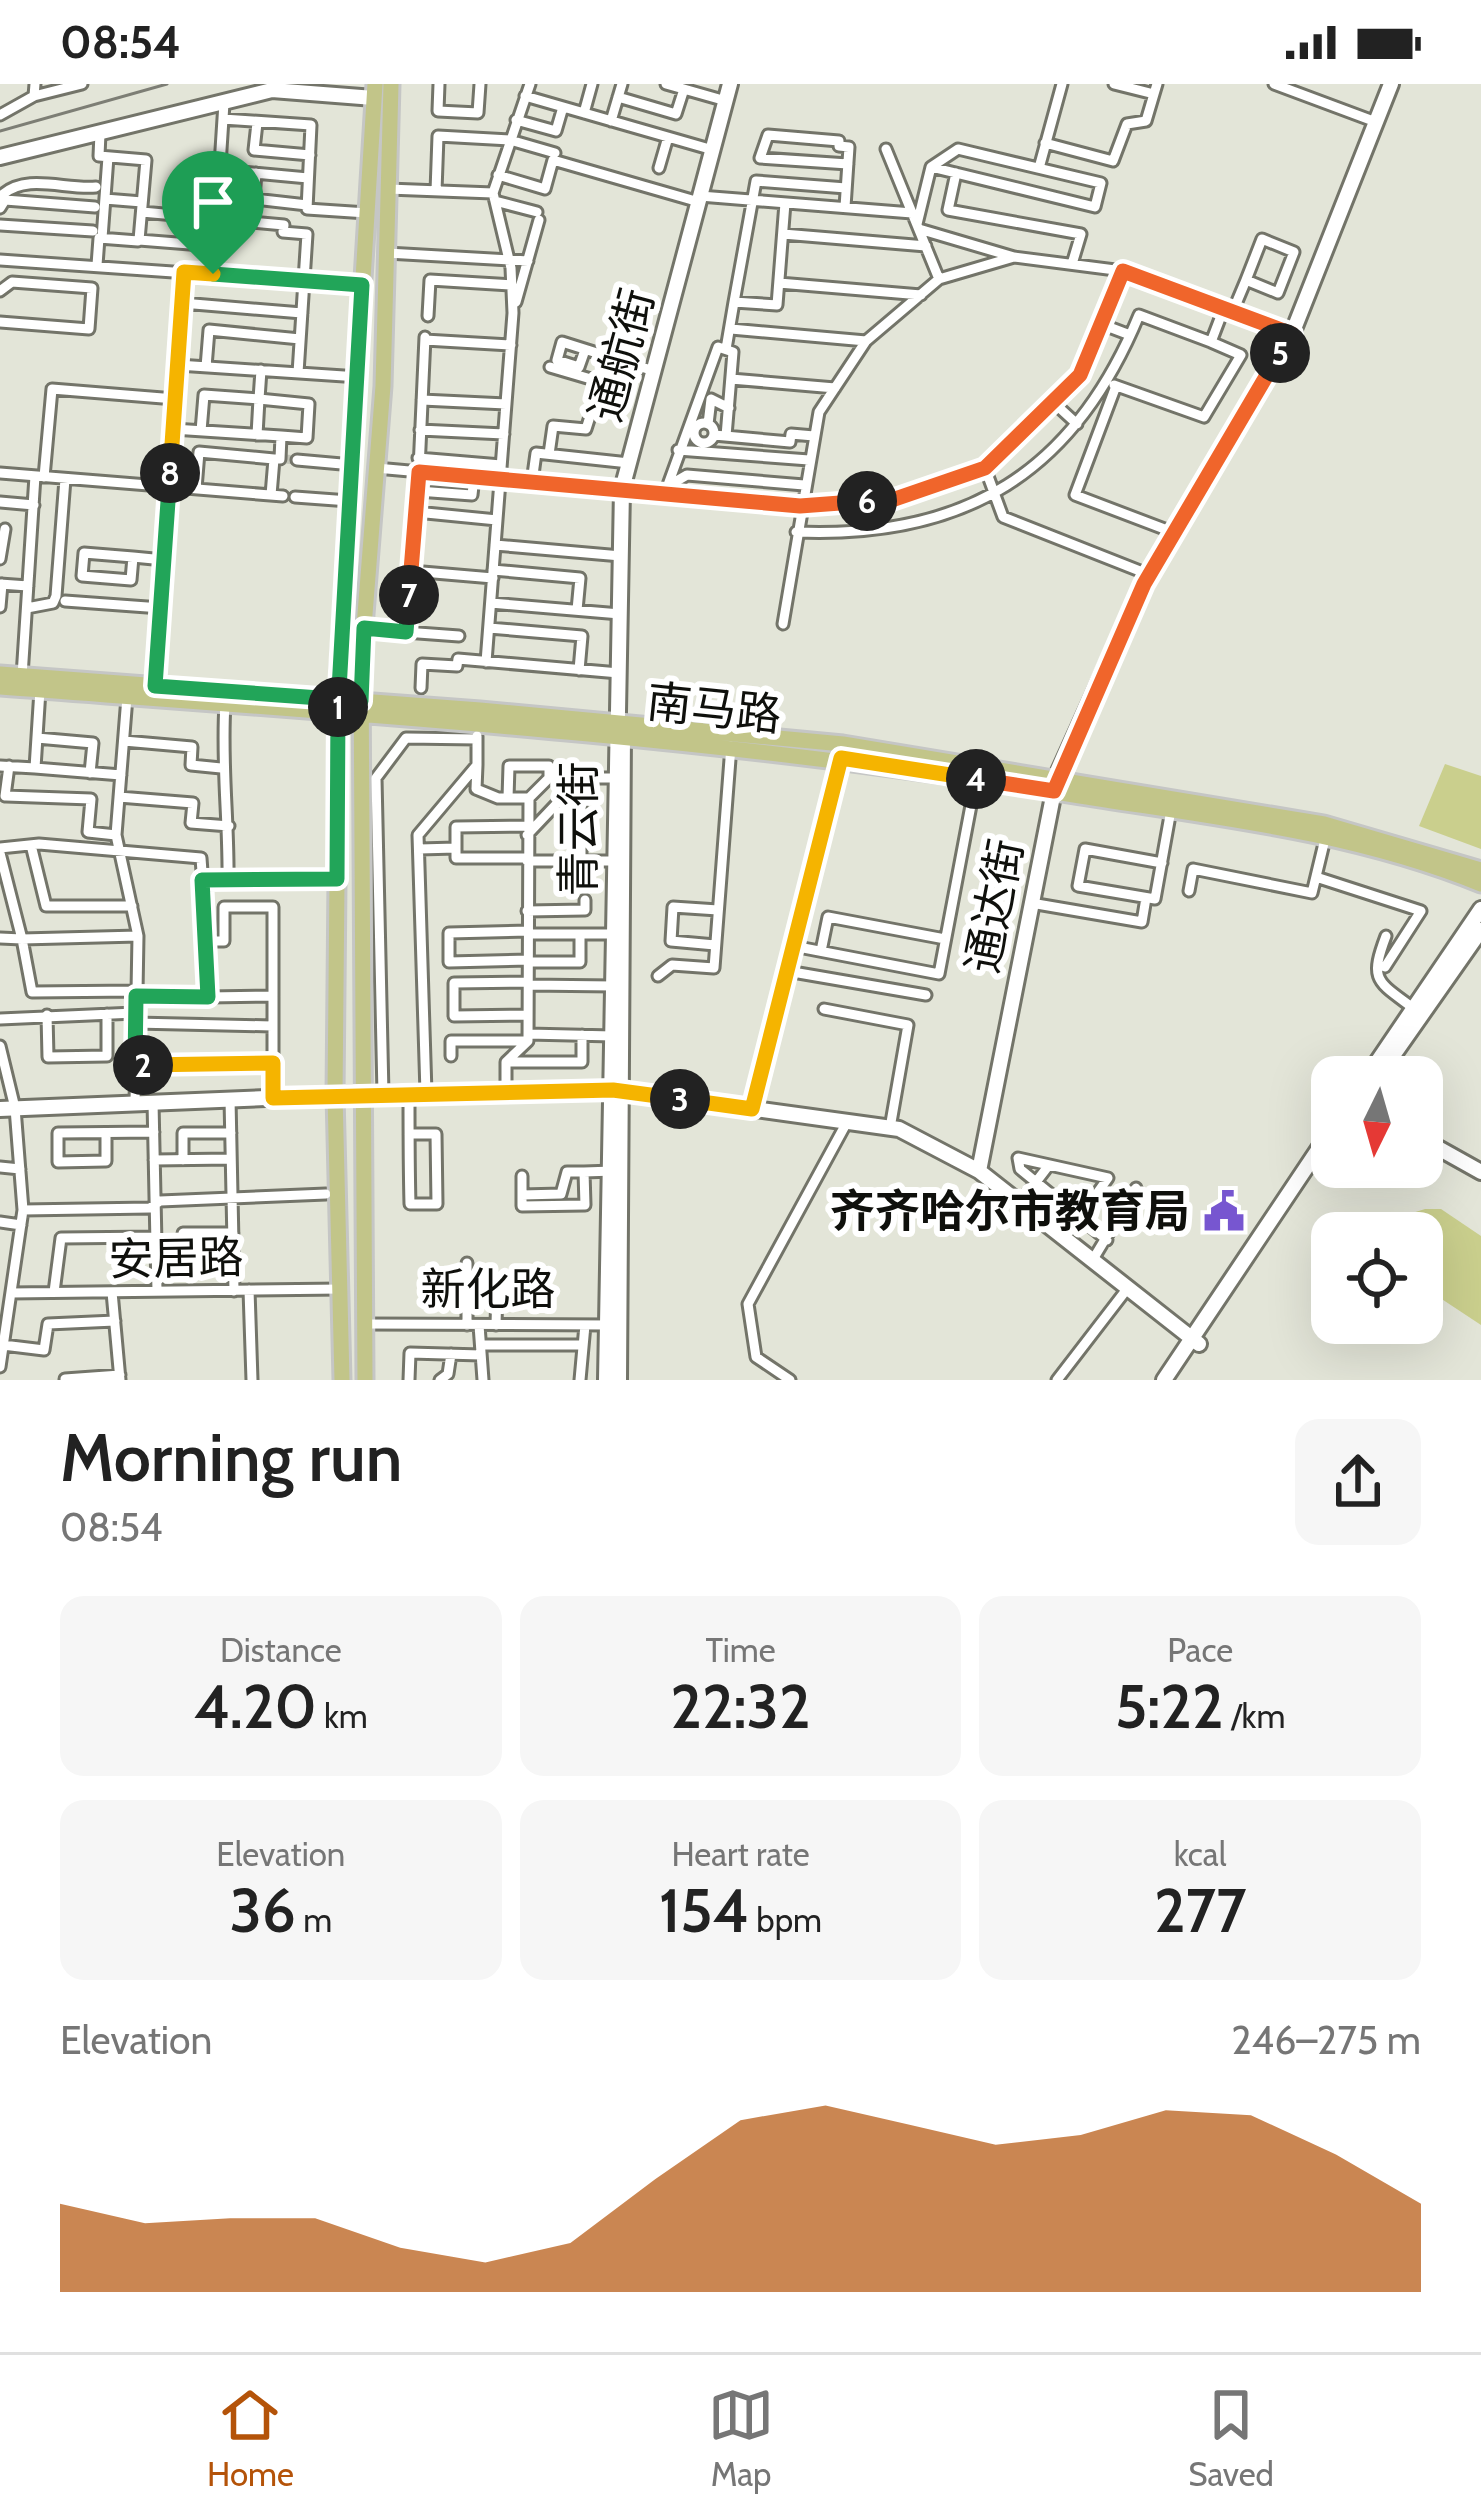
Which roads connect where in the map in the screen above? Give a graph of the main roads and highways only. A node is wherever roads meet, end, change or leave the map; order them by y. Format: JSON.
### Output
{"nodes":[{"id":1,"x":392,"y":84,"type":"edge"},
{"id":2,"x":374,"y":91,"type":"edge"},
{"id":3,"x":0,"y":674,"type":"edge"},
{"id":4,"x":0,"y":687,"type":"edge"},
{"id":5,"x":338,"y":706,"type":"junction"},
{"id":6,"x":361,"y":708,"type":"junction"},
{"id":7,"x":619,"y":730,"type":"junction"},
{"id":8,"x":1055,"y":784,"type":"junction"},
{"id":9,"x":1481,"y":870,"type":"edge"},
{"id":10,"x":1481,"y":884,"type":"edge"},
{"id":11,"x":342,"y":1380,"type":"edge"},
{"id":12,"x":365,"y":1380,"type":"edge"}],
"edges":[{"from":1,"to":6,"type":"main road"},
{"from":2,"to":5,"type":"main road"},
{"from":3,"to":5,"type":"main road","name":"南马路"},
{"from":4,"to":5,"type":"main road","name":"南马路"},
{"from":5,"to":6,"type":"main road","name":"南马路"},
{"from":5,"to":11,"type":"main road"},
{"from":6,"to":7,"type":"main road","name":"南马路"},
{"from":6,"to":7,"type":"main road","name":"南马路"},
{"from":6,"to":12,"type":"main road"},
{"from":7,"to":8,"type":"main road","name":"南马路"},
{"from":7,"to":8,"type":"main road","name":"南马路"},
{"from":8,"to":9,"type":"main road","name":"南马路"},
{"from":8,"to":10,"type":"main road","name":"南马路"}]}
